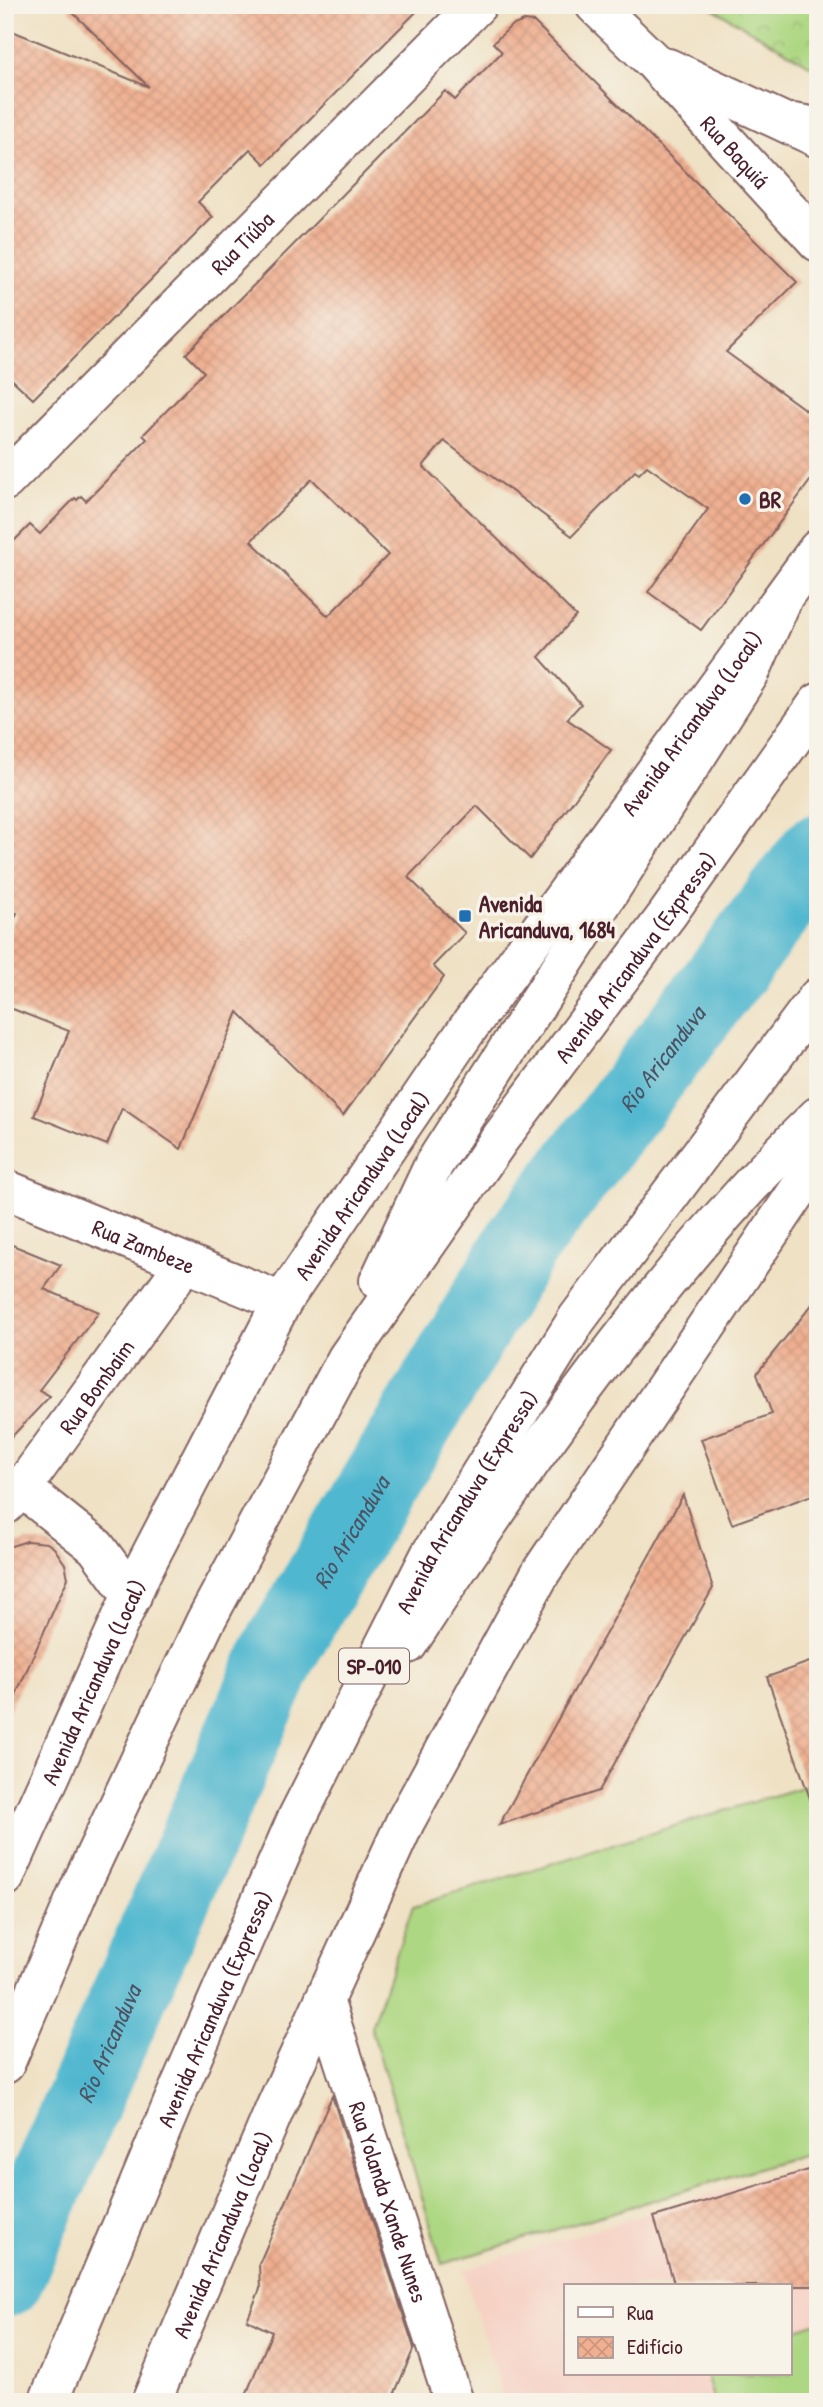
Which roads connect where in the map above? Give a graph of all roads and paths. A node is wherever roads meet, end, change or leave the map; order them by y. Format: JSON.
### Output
{"nodes":[{"id":1,"x":477,"y":5,"type":"edge"},
{"id":2,"x":595,"y":5,"type":"edge"},
{"id":3,"x":653,"y":61,"type":"junction"},
{"id":4,"x":809,"y":130,"type":"edge"},
{"id":5,"x":818,"y":242,"type":"edge"},
{"id":6,"x":5,"y":481,"type":"edge"},
{"id":7,"x":818,"y":549,"type":"edge"},
{"id":8,"x":782,"y":600,"type":"junction"},
{"id":9,"x":818,"y":703,"type":"edge"},
{"id":10,"x":818,"y":997,"type":"edge"},
{"id":11,"x":818,"y":1116,"type":"edge"},
{"id":12,"x":818,"y":1160,"type":"edge"},
{"id":13,"x":5,"y":1189,"type":"edge"},
{"id":14,"x":185,"y":1263,"type":"junction"},
{"id":15,"x":282,"y":1302,"type":"junction"},
{"id":16,"x":347,"y":1358,"type":"junction"},
{"id":17,"x":14,"y":1496,"type":"edge"},
{"id":18,"x":131,"y":1596,"type":"junction"},
{"id":19,"x":296,"y":1820,"type":"junction"},
{"id":20,"x":5,"y":1877,"type":"edge"},
{"id":21,"x":324,"y":2000,"type":"junction"},
{"id":22,"x":5,"y":2064,"type":"edge"},
{"id":23,"x":441,"y":2364,"type":"junction"},
{"id":24,"x":48,"y":2402,"type":"edge"},
{"id":25,"x":151,"y":2402,"type":"edge"},
{"id":26,"x":424,"y":2402,"type":"edge"},
{"id":27,"x":454,"y":2402,"type":"edge"}],
"edges":[{"from":1,"to":6,"type":"main road","name":"Rua Tiúba"},
{"from":2,"to":3,"type":"main road","name":"Rua Baquiá"},
{"from":3,"to":4,"type":"main road","name":"Rua Baquiá"},
{"from":3,"to":5,"type":"main road","name":"Rua Baquiá"},
{"from":7,"to":8,"type":"main road","name":"Avenida Aricanduva (Local)"},
{"from":8,"to":15,"type":"main road","name":"Avenida Aricanduva (Local)"},
{"from":8,"to":16,"type":"main road"},
{"from":9,"to":16,"type":"main road","name":"Avenida Aricanduva (Expressa)"},
{"from":10,"to":19,"type":"main road","name":"Avenida Aricanduva (Expressa)","number":"SP-010"},
{"from":11,"to":19,"type":"main road"},
{"from":12,"to":21,"type":"main road","name":"Avenida Aricanduva (Local)"},
{"from":13,"to":14,"type":"main road","name":"Rua Zambeze"},
{"from":14,"to":15,"type":"main road","name":"Rua Zambeze"},
{"from":14,"to":17,"type":"main road","name":"Rua Bombaim"},
{"from":15,"to":18,"type":"main road","name":"Avenida Aricanduva (Local)"},
{"from":16,"to":22,"type":"main road","name":"Avenida Aricanduva (Expressa)"},
{"from":17,"to":18,"type":"main road"},
{"from":18,"to":20,"type":"main road","name":"Avenida Aricanduva (Local)"},
{"from":19,"to":24,"type":"main road","name":"Avenida Aricanduva (Expressa)","number":"SP-010"},
{"from":21,"to":23,"type":"main road","name":"Rua Yolanda Xande Nunes"},
{"from":21,"to":25,"type":"main road","name":"Avenida Aricanduva (Local)"},
{"from":23,"to":26,"type":"main road"},
{"from":23,"to":27,"type":"main road","name":"Rua Yolanda Xande Nunes"}]}
